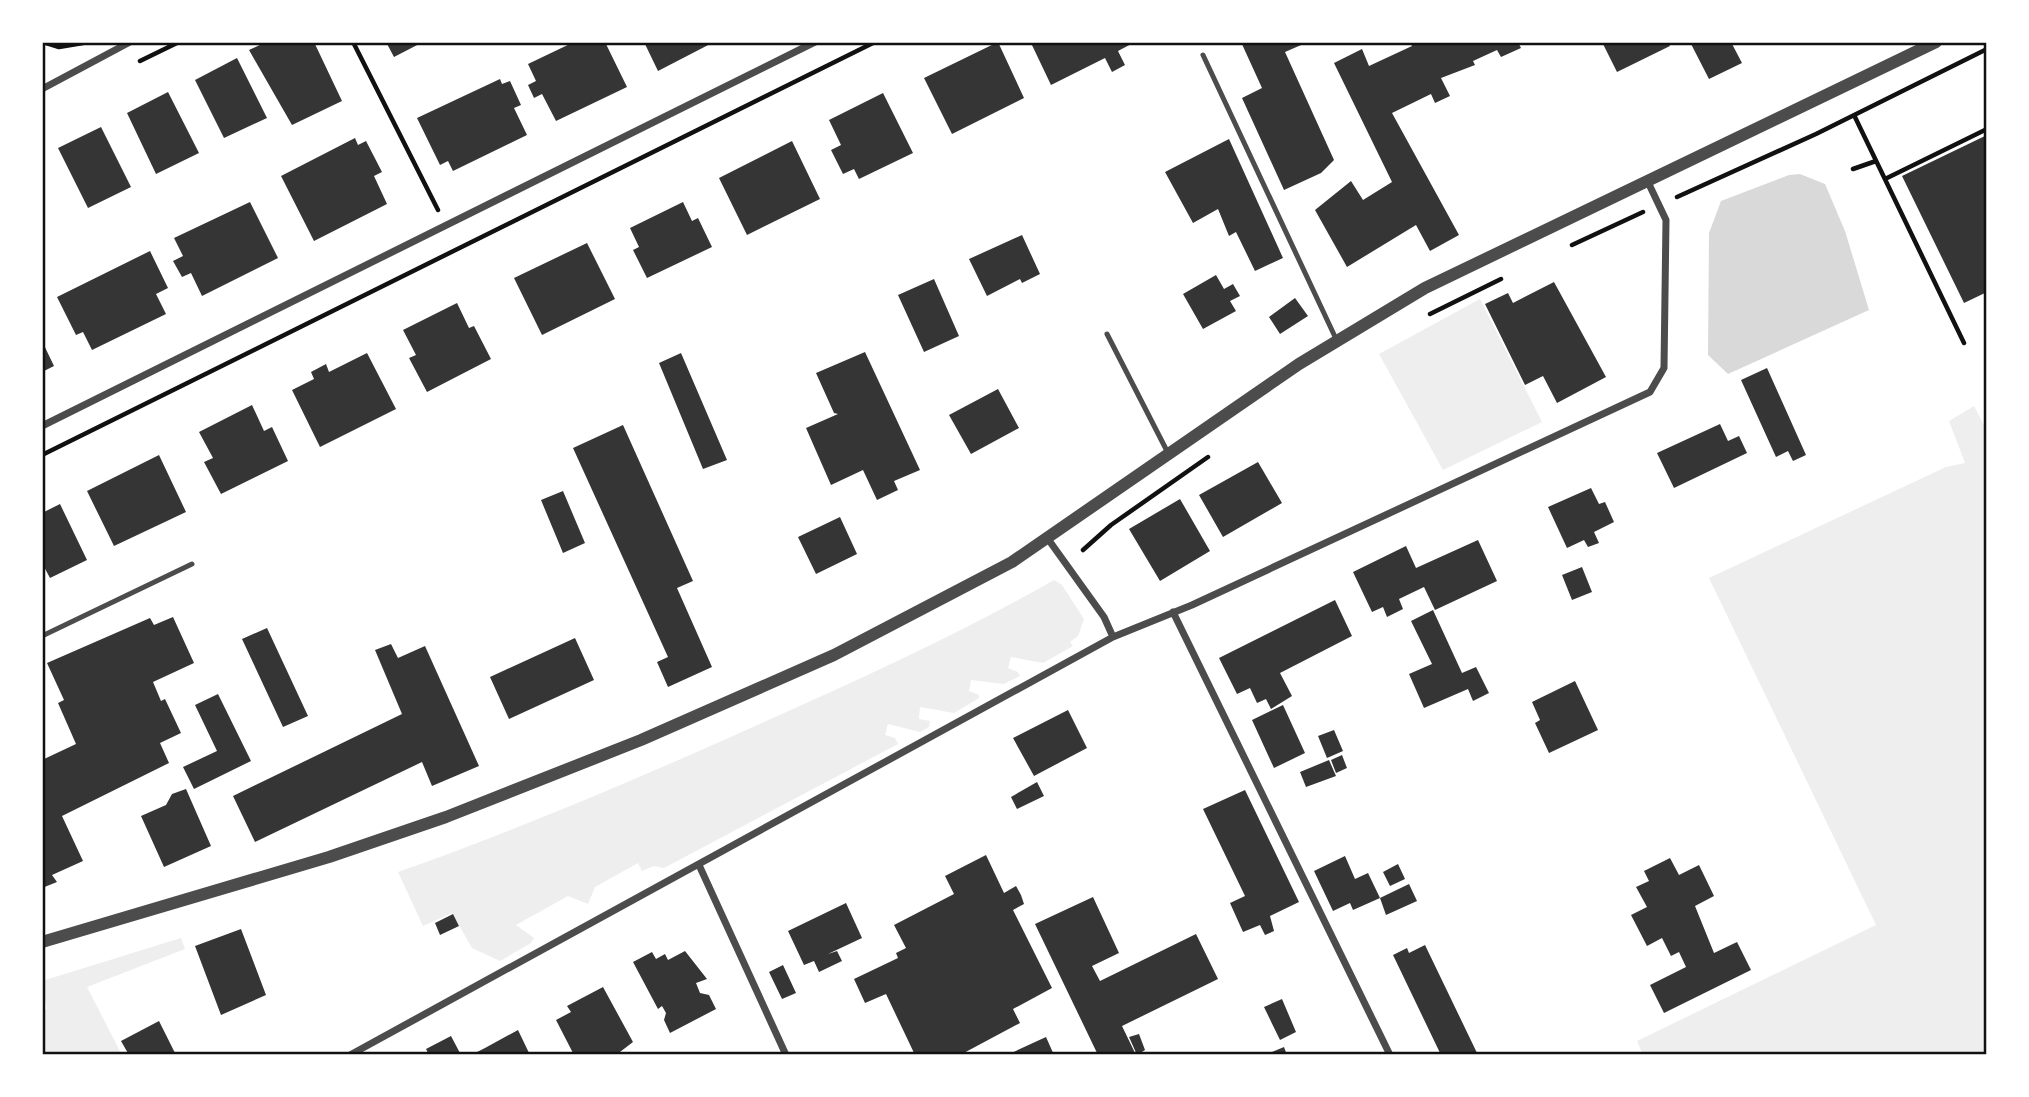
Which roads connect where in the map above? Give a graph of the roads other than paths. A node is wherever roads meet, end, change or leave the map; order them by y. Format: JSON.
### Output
{"nodes":[{"id":1,"x":130,"y":42,"type":"edge"},
{"id":2,"x":815,"y":42,"type":"edge"},
{"id":3,"x":1936,"y":42,"type":"edge"},
{"id":4,"x":1203,"y":55,"type":"dead end"},
{"id":5,"x":42,"y":89,"type":"edge"},
{"id":6,"x":1647,"y":180,"type":"junction"},
{"id":7,"x":1107,"y":334,"type":"dead end"},
{"id":8,"x":1337,"y":341,"type":"junction"},
{"id":9,"x":42,"y":426,"type":"edge"},
{"id":10,"x":1170,"y":455,"type":"junction"},
{"id":11,"x":1048,"y":539,"type":"junction"},
{"id":12,"x":192,"y":564,"type":"dead end"},
{"id":13,"x":1173,"y":612,"type":"junction"},
{"id":14,"x":42,"y":636,"type":"edge"},
{"id":15,"x":1112,"y":637,"type":"junction"},
{"id":16,"x":699,"y":865,"type":"junction"},
{"id":17,"x":42,"y":942,"type":"edge"},
{"id":18,"x":350,"y":1055,"type":"edge"},
{"id":19,"x":786,"y":1055,"type":"edge"},
{"id":20,"x":1390,"y":1055,"type":"edge"}],
"edges":[{"from":1,"to":5,"type":"street"},
{"from":2,"to":9,"type":"street"},
{"from":3,"to":6,"type":"street"},
{"from":4,"to":8,"type":"lane"},
{"from":6,"to":8,"type":"street"},
{"from":6,"to":13,"type":"street"},
{"from":7,"to":10,"type":"lane"},
{"from":8,"to":10,"type":"street"},
{"from":10,"to":11,"type":"street"},
{"from":11,"to":15,"type":"street"},
{"from":11,"to":17,"type":"street"},
{"from":12,"to":14,"type":"lane"},
{"from":13,"to":15,"type":"street"},
{"from":13,"to":20,"type":"street"},
{"from":15,"to":16,"type":"street"},
{"from":16,"to":18,"type":"street"},
{"from":16,"to":19,"type":"street"}]}
